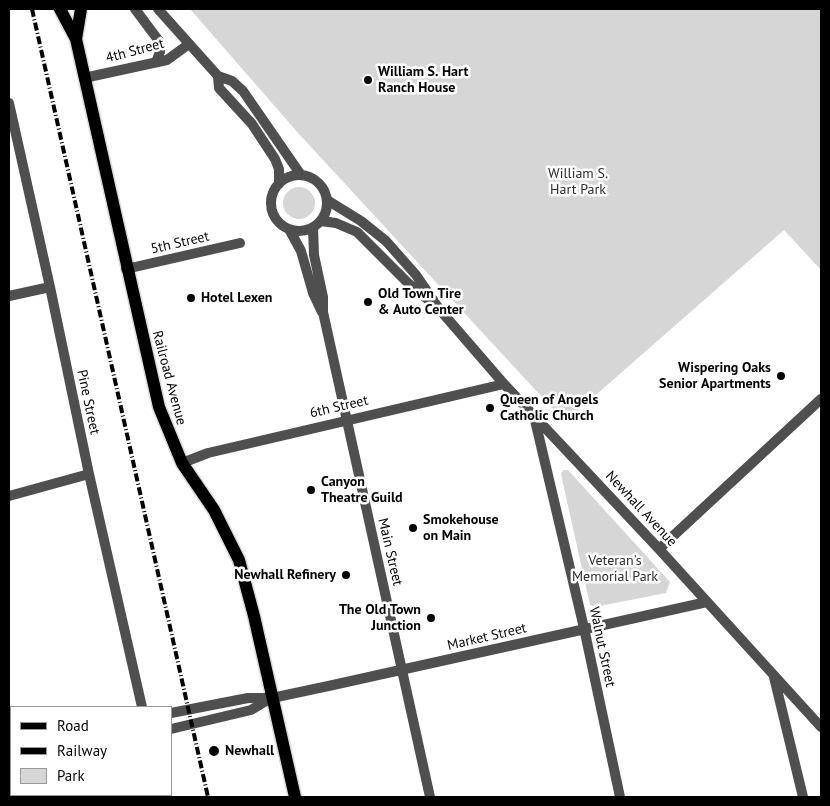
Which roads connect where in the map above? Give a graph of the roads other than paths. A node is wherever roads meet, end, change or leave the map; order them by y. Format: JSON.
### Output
{"nodes":[{"id":1,"x":60,"y":9,"type":"edge"},
{"id":2,"x":81,"y":9,"type":"edge"},
{"id":3,"x":135,"y":9,"type":"edge"},
{"id":4,"x":158,"y":9,"type":"edge"},
{"id":5,"x":76,"y":39,"type":"junction"},
{"id":6,"x":189,"y":44,"type":"junction"},
{"id":7,"x":156,"y":62,"type":"junction"},
{"id":8,"x":218,"y":76,"type":"junction"},
{"id":9,"x":84,"y":78,"type":"junction"},
{"id":10,"x":9,"y":103,"type":"edge"},
{"id":11,"x":301,"y":175,"type":"junction"},
{"id":12,"x":279,"y":184,"type":"junction"},
{"id":13,"x":327,"y":200,"type":"junction"},
{"id":14,"x":317,"y":224,"type":"junction"},
{"id":15,"x":289,"y":229,"type":"junction"},
{"id":16,"x":240,"y":243,"type":"dead end"},
{"id":17,"x":126,"y":269,"type":"junction"},
{"id":18,"x":50,"y":287,"type":"junction"},
{"id":19,"x":9,"y":296,"type":"edge"},
{"id":20,"x":440,"y":310,"type":"junction"},
{"id":21,"x":322,"y":312,"type":"junction"},
{"id":22,"x":504,"y":384,"type":"junction"},
{"id":23,"x":821,"y":399,"type":"edge"},
{"id":24,"x":534,"y":415,"type":"junction"},
{"id":25,"x":345,"y":420,"type":"junction"},
{"id":26,"x":182,"y":463,"type":"junction"},
{"id":27,"x":89,"y":474,"type":"junction"},
{"id":28,"x":9,"y":496,"type":"edge"},
{"id":29,"x":660,"y":549,"type":"junction"},
{"id":30,"x":707,"y":602,"type":"junction"},
{"id":31,"x":584,"y":628,"type":"junction"},
{"id":32,"x":402,"y":670,"type":"junction"},
{"id":33,"x":773,"y":676,"type":"junction"},
{"id":34,"x":272,"y":698,"type":"junction"},
{"id":35,"x":142,"y":706,"type":"edge"},
{"id":36,"x":172,"y":713,"type":"edge"},
{"id":37,"x":821,"y":727,"type":"edge"},
{"id":38,"x":172,"y":729,"type":"edge"},
{"id":39,"x":295,"y":797,"type":"edge"},
{"id":40,"x":430,"y":797,"type":"edge"},
{"id":41,"x":620,"y":797,"type":"edge"},
{"id":42,"x":803,"y":797,"type":"edge"}],
"edges":[{"from":1,"to":5,"type":"main road","name":"Railroad Avenue"},
{"from":2,"to":5,"type":"main road","name":"Railroad Avenue"},
{"from":3,"to":7,"type":"street"},
{"from":4,"to":6,"type":"street"},
{"from":5,"to":9,"type":"main road","name":"Railroad Avenue"},
{"from":6,"to":7,"type":"street","name":"4th Street"},
{"from":6,"to":8,"type":"street"},
{"from":7,"to":9,"type":"street","name":"4th Street"},
{"from":8,"to":11,"type":"street"},
{"from":8,"to":12,"type":"street"},
{"from":9,"to":17,"type":"main road","name":"Railroad Avenue"},
{"from":10,"to":18,"type":"street","name":"Pine Street"},
{"from":11,"to":12,"type":"street"},
{"from":11,"to":13,"type":"street"},
{"from":12,"to":15,"type":"street"},
{"from":13,"to":14,"type":"street"},
{"from":13,"to":20,"type":"street","name":"Newhall Avenue"},
{"from":14,"to":15,"type":"street"},
{"from":14,"to":20,"type":"street","name":"Newhall Avenue"},
{"from":14,"to":21,"type":"street","name":"Main Street"},
{"from":15,"to":21,"type":"street","name":"Main Street"},
{"from":16,"to":17,"type":"street","name":"5th Street"},
{"from":17,"to":26,"type":"main road","name":"Railroad Avenue"},
{"from":18,"to":19,"type":"street"},
{"from":18,"to":27,"type":"street","name":"Pine Street"},
{"from":20,"to":22,"type":"street","name":"Newhall Avenue"},
{"from":21,"to":25,"type":"street","name":"Main Street"},
{"from":22,"to":24,"type":"street","name":"Newhall Avenue"},
{"from":22,"to":25,"type":"street","name":"6th Street"},
{"from":23,"to":29,"type":"street"},
{"from":24,"to":29,"type":"street","name":"Newhall Avenue"},
{"from":24,"to":31,"type":"street","name":"Walnut Street"},
{"from":25,"to":26,"type":"street","name":"6th Street"},
{"from":25,"to":32,"type":"street","name":"Main Street"},
{"from":26,"to":34,"type":"main road","name":"Railroad Avenue"},
{"from":27,"to":28,"type":"street"},
{"from":27,"to":35,"type":"street","name":"Pine Street"},
{"from":29,"to":30,"type":"street","name":"Newhall Avenue"},
{"from":30,"to":31,"type":"street","name":"Market Street"},
{"from":30,"to":33,"type":"street","name":"Newhall Avenue"},
{"from":31,"to":32,"type":"street","name":"Market Street"},
{"from":31,"to":41,"type":"street","name":"Walnut Street"},
{"from":32,"to":34,"type":"street","name":"Market Street"},
{"from":32,"to":40,"type":"street","name":"Main Street"},
{"from":33,"to":37,"type":"street","name":"Newhall Avenue"},
{"from":33,"to":42,"type":"street"},
{"from":34,"to":36,"type":"street","name":"Market Street"},
{"from":34,"to":38,"type":"street","name":"Market Street"},
{"from":34,"to":39,"type":"main road","name":"Railroad Avenue"}]}
